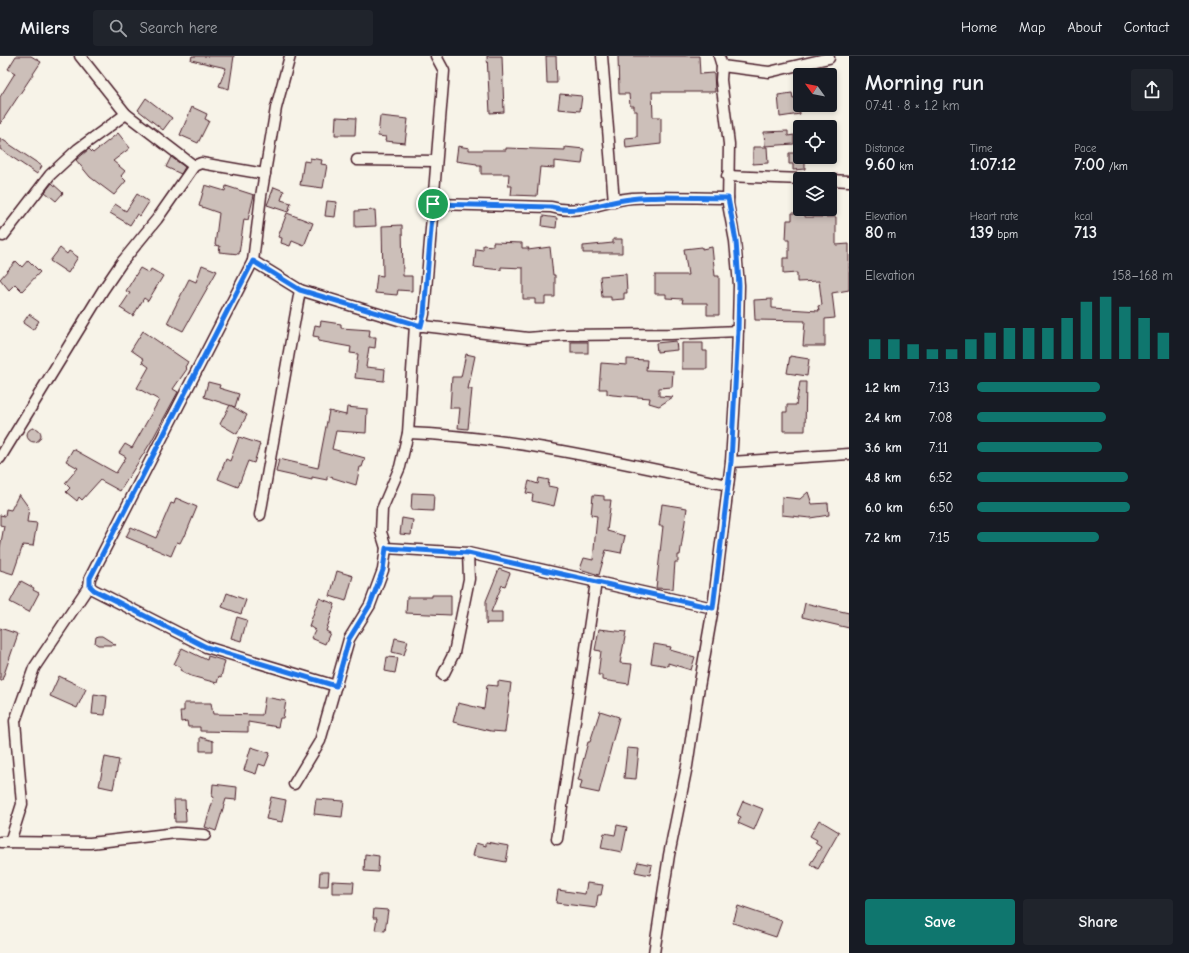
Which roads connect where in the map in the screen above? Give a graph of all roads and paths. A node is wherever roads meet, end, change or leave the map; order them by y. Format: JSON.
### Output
{"nodes":[{"id":1,"x":80,"y":56,"type":"edge"},
{"id":2,"x":290,"y":56,"type":"edge"},
{"id":3,"x":436,"y":56,"type":"edge"},
{"id":4,"x":602,"y":56,"type":"edge"},
{"id":5,"x":829,"y":58,"type":"dead end"},
{"id":6,"x":720,"y":61,"type":"edge"},
{"id":7,"x":126,"y":114,"type":"junction"},
{"id":8,"x":357,"y":160,"type":"dead end"},
{"id":9,"x":436,"y":161,"type":"junction"},
{"id":10,"x":194,"y":166,"type":"junction"},
{"id":11,"x":265,"y":174,"type":"junction"},
{"id":12,"x":727,"y":176,"type":"junction"},
{"id":13,"x":793,"y":179,"type":"edge"},
{"id":14,"x":837,"y":180,"type":"edge"},
{"id":15,"x":849,"y":181,"type":"edge"},
{"id":16,"x":728,"y":198,"type":"junction"},
{"id":17,"x":614,"y":202,"type":"junction"},
{"id":18,"x":433,"y":204,"type":"junction"},
{"id":19,"x":3,"y":236,"type":"dead end"},
{"id":20,"x":253,"y":261,"type":"junction"},
{"id":21,"x":300,"y":290,"type":"junction"},
{"id":22,"x":418,"y":325,"type":"junction"},
{"id":23,"x":738,"y":331,"type":"junction"},
{"id":24,"x":408,"y":434,"type":"junction"},
{"id":25,"x":849,"y":454,"type":"edge"},
{"id":26,"x":0,"y":458,"type":"edge"},
{"id":27,"x":731,"y":462,"type":"junction"},
{"id":28,"x":728,"y":485,"type":"junction"},
{"id":29,"x":260,"y":515,"type":"dead end"},
{"id":30,"x":386,"y":548,"type":"junction"},
{"id":31,"x":468,"y":553,"type":"junction"},
{"id":32,"x":596,"y":582,"type":"junction"},
{"id":33,"x":90,"y":586,"type":"junction"},
{"id":34,"x":713,"y":608,"type":"junction"},
{"id":35,"x":443,"y":675,"type":"dead end"},
{"id":36,"x":336,"y":686,"type":"junction"},
{"id":37,"x":294,"y":784,"type":"dead end"},
{"id":38,"x":205,"y":835,"type":"dead end"},
{"id":39,"x":557,"y":839,"type":"dead end"},
{"id":40,"x":5,"y":842,"type":"edge"},
{"id":41,"x":654,"y":953,"type":"edge"}],
"edges":[{"from":1,"to":7,"type":"street"},
{"from":2,"to":11,"type":"street"},
{"from":3,"to":9,"type":"street"},
{"from":4,"to":17,"type":"street"},
{"from":5,"to":6,"type":"street"},
{"from":6,"to":12,"type":"street"},
{"from":7,"to":10,"type":"street"},
{"from":7,"to":19,"type":"street"},
{"from":8,"to":9,"type":"street"},
{"from":9,"to":18,"type":"street"},
{"from":10,"to":11,"type":"street"},
{"from":10,"to":26,"type":"street"},
{"from":11,"to":20,"type":"street"},
{"from":12,"to":13,"type":"street"},
{"from":12,"to":16,"type":"street"},
{"from":14,"to":15,"type":"street"},
{"from":16,"to":17,"type":"street"},
{"from":16,"to":23,"type":"street"},
{"from":17,"to":18,"type":"street"},
{"from":18,"to":22,"type":"street"},
{"from":20,"to":21,"type":"street"},
{"from":20,"to":33,"type":"street"},
{"from":21,"to":22,"type":"street"},
{"from":21,"to":29,"type":"street"},
{"from":22,"to":23,"type":"street"},
{"from":22,"to":24,"type":"street"},
{"from":23,"to":27,"type":"street"},
{"from":24,"to":28,"type":"street"},
{"from":24,"to":30,"type":"street"},
{"from":25,"to":27,"type":"street"},
{"from":27,"to":28,"type":"street"},
{"from":28,"to":34,"type":"street"},
{"from":30,"to":31,"type":"street"},
{"from":30,"to":36,"type":"street"},
{"from":31,"to":32,"type":"street"},
{"from":31,"to":35,"type":"street"},
{"from":32,"to":34,"type":"street"},
{"from":32,"to":39,"type":"street"},
{"from":33,"to":36,"type":"street"},
{"from":33,"to":40,"type":"street"},
{"from":34,"to":41,"type":"street"},
{"from":36,"to":37,"type":"street"},
{"from":38,"to":40,"type":"street"}]}
